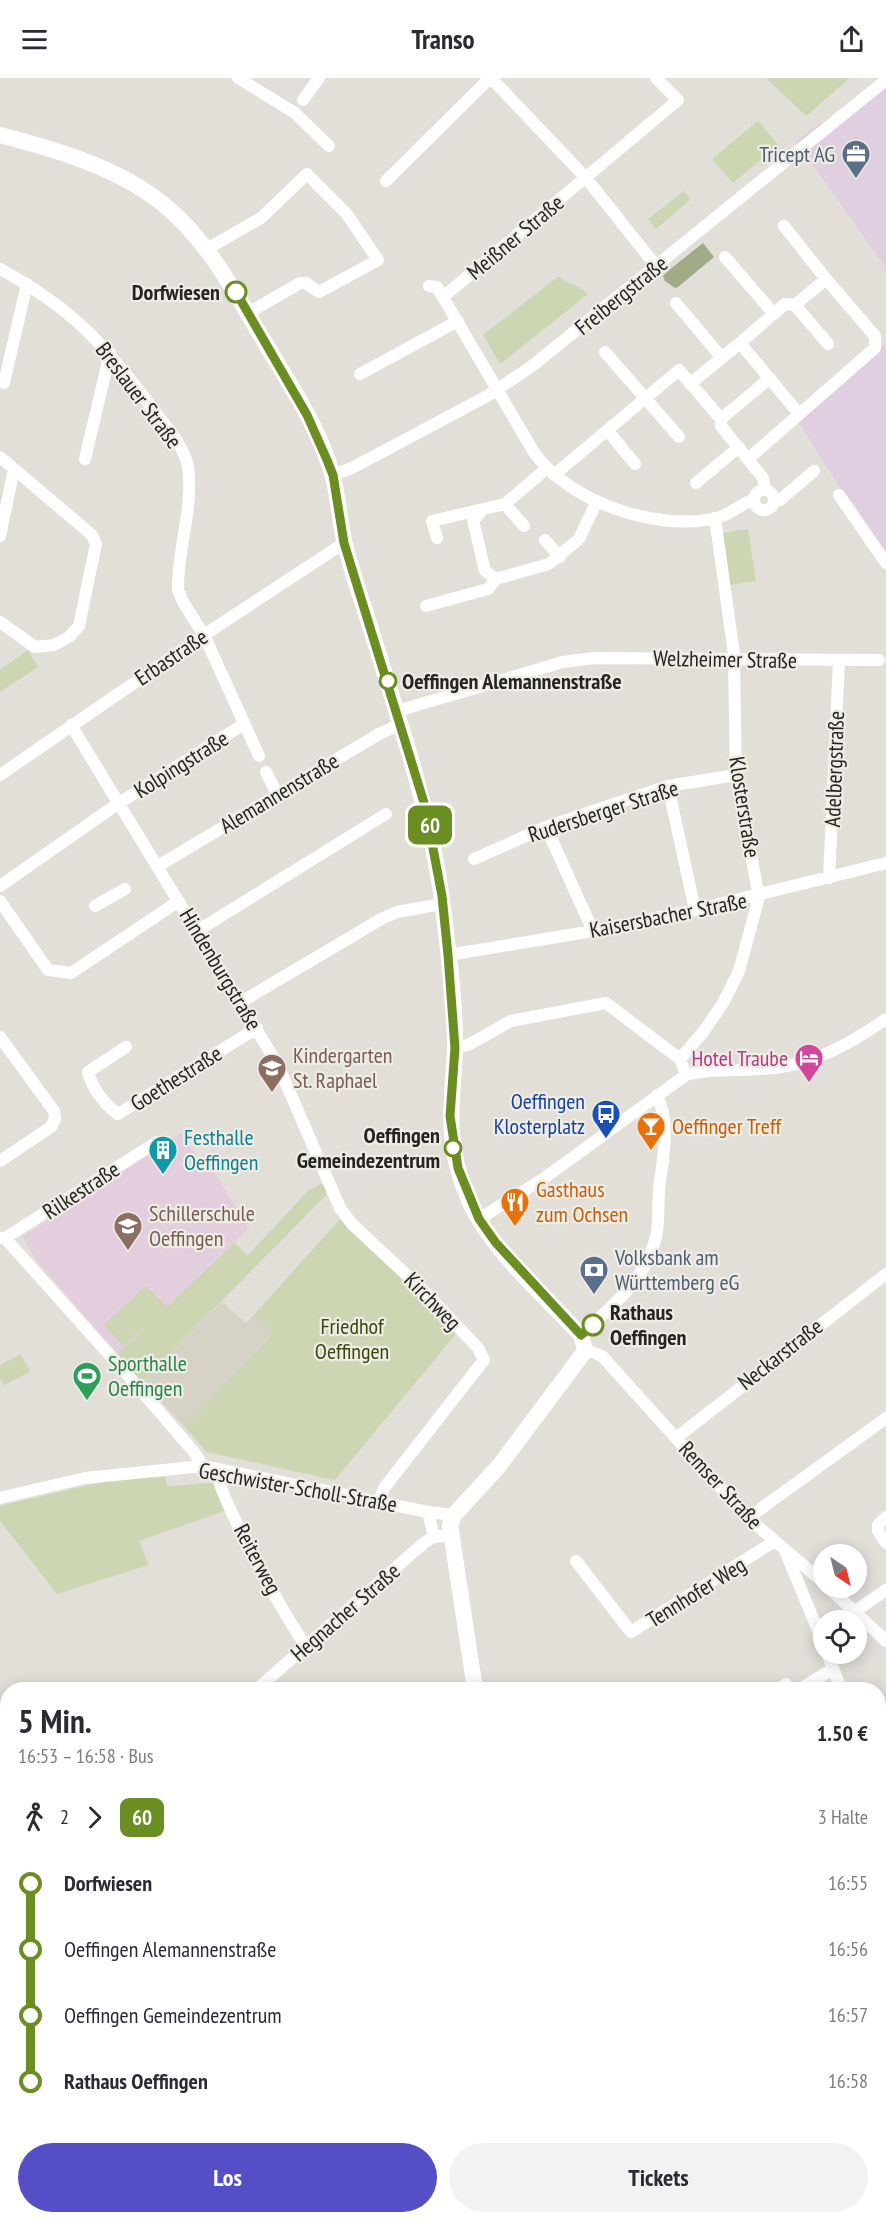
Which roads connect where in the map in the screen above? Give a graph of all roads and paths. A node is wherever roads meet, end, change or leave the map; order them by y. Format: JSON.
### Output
{"nodes":[{"id":1,"x":238,"y":78,"type":"edge"},
{"id":2,"x":319,"y":78,"type":"edge"},
{"id":3,"x":490,"y":78,"type":"edge"},
{"id":4,"x":657,"y":78,"type":"edge"},
{"id":5,"x":886,"y":80,"type":"edge"},
{"id":6,"x":303,"y":100,"type":"dead end"},
{"id":7,"x":0,"y":135,"type":"edge"},
{"id":8,"x":329,"y":146,"type":"dead end"},
{"id":9,"x":586,"y":178,"type":"junction"},
{"id":10,"x":386,"y":181,"type":"dead end"},
{"id":11,"x":784,"y":226,"type":"dead end"},
{"id":12,"x":205,"y":250,"type":"junction"},
{"id":13,"x":725,"y":257,"type":"dead end"},
{"id":14,"x":656,"y":266,"type":"junction"},
{"id":15,"x":0,"y":269,"type":"edge"},
{"id":16,"x":826,"y":279,"type":"junction"},
{"id":17,"x":27,"y":284,"type":"junction"},
{"id":18,"x":429,"y":286,"type":"dead end"},
{"id":19,"x":443,"y":297,"type":"junction"},
{"id":20,"x":676,"y":303,"type":"dead end"},
{"id":21,"x":795,"y":305,"type":"junction"},
{"id":22,"x":248,"y":313,"type":"junction"},
{"id":23,"x":774,"y":314,"type":"junction"},
{"id":24,"x":458,"y":321,"type":"junction"},
{"id":25,"x":740,"y":343,"type":"junction"},
{"id":26,"x":828,"y":344,"type":"dead end"},
{"id":27,"x":605,"y":352,"type":"dead end"},
{"id":28,"x":110,"y":353,"type":"junction"},
{"id":29,"x":722,"y":358,"type":"junction"},
{"id":30,"x":360,"y":374,"type":"dead end"},
{"id":31,"x":770,"y":378,"type":"junction"},
{"id":32,"x":4,"y":383,"type":"dead end"},
{"id":33,"x":690,"y":384,"type":"junction"},
{"id":34,"x":497,"y":389,"type":"junction"},
{"id":35,"x":644,"y":399,"type":"junction"},
{"id":36,"x":798,"y":414,"type":"junction"},
{"id":37,"x":721,"y":419,"type":"junction"},
{"id":38,"x":608,"y":431,"type":"junction"},
{"id":39,"x":679,"y":437,"type":"dead end"},
{"id":40,"x":740,"y":447,"type":"junction"},
{"id":41,"x":0,"y":457,"type":"edge"},
{"id":42,"x":85,"y":459,"type":"dead end"},
{"id":43,"x":748,"y":459,"type":"junction"},
{"id":44,"x":635,"y":464,"type":"dead end"},
{"id":45,"x":14,"y":469,"type":"junction"},
{"id":46,"x":814,"y":471,"type":"dead end"},
{"id":47,"x":550,"y":472,"type":"junction"},
{"id":48,"x":333,"y":475,"type":"junction"},
{"id":49,"x":696,"y":483,"type":"dead end"},
{"id":50,"x":765,"y":490,"type":"junction"},
{"id":51,"x":839,"y":495,"type":"dead end"},
{"id":52,"x":754,"y":499,"type":"junction"},
{"id":53,"x":597,"y":501,"type":"junction"},
{"id":54,"x":774,"y":501,"type":"junction"},
{"id":55,"x":505,"y":504,"type":"junction"},
{"id":56,"x":484,"y":509,"type":"junction"},
{"id":57,"x":715,"y":518,"type":"junction"},
{"id":58,"x":524,"y":525,"type":"dead end"},
{"id":59,"x":0,"y":536,"type":"edge"},
{"id":60,"x":437,"y":538,"type":"dead end"},
{"id":61,"x":546,"y":540,"type":"dead end"},
{"id":62,"x":344,"y":543,"type":"junction"},
{"id":63,"x":560,"y":556,"type":"junction"},
{"id":64,"x":886,"y":563,"type":"edge"},
{"id":65,"x":496,"y":579,"type":"junction"},
{"id":66,"x":426,"y":606,"type":"dead end"},
{"id":67,"x":0,"y":622,"type":"edge"},
{"id":68,"x":204,"y":634,"type":"junction"},
{"id":69,"x":734,"y":657,"type":"junction"},
{"id":70,"x":839,"y":660,"type":"junction"},
{"id":71,"x":879,"y":660,"type":"dead end"},
{"id":72,"x":399,"y":717,"type":"junction"},
{"id":73,"x":244,"y":724,"type":"junction"},
{"id":74,"x":71,"y":725,"type":"junction"},
{"id":75,"x":259,"y":756,"type":"dead end"},
{"id":76,"x":266,"y":772,"type":"dead end"},
{"id":77,"x":0,"y":775,"type":"edge"},
{"id":78,"x":736,"y":775,"type":"junction"},
{"id":79,"x":668,"y":786,"type":"junction"},
{"id":80,"x":277,"y":794,"type":"junction"},
{"id":81,"x":119,"y":803,"type":"junction"},
{"id":82,"x":386,"y":814,"type":"dead end"},
{"id":83,"x":546,"y":827,"type":"junction"},
{"id":84,"x":474,"y":859,"type":"dead end"},
{"id":85,"x":886,"y":863,"type":"edge"},
{"id":86,"x":158,"y":866,"type":"junction"},
{"id":87,"x":829,"y":878,"type":"junction"},
{"id":88,"x":0,"y":886,"type":"edge"},
{"id":89,"x":125,"y":889,"type":"dead end"},
{"id":90,"x":759,"y":897,"type":"junction"},
{"id":91,"x":0,"y":901,"type":"edge"},
{"id":92,"x":179,"y":901,"type":"junction"},
{"id":93,"x":442,"y":904,"type":"junction"},
{"id":94,"x":95,"y":906,"type":"dead end"},
{"id":95,"x":695,"y":910,"type":"junction"},
{"id":96,"x":197,"y":931,"type":"junction"},
{"id":97,"x":593,"y":931,"type":"junction"},
{"id":98,"x":448,"y":955,"type":"junction"},
{"id":99,"x":241,"y":1002,"type":"junction"},
{"id":100,"x":886,"y":1019,"type":"edge"},
{"id":101,"x":257,"y":1028,"type":"junction"},
{"id":102,"x":2,"y":1045,"type":"edge"},
{"id":103,"x":126,"y":1047,"type":"dead end"},
{"id":104,"x":455,"y":1048,"type":"junction"},
{"id":105,"x":680,"y":1059,"type":"junction"},
{"id":106,"x":686,"y":1076,"type":"junction"},
{"id":107,"x":657,"y":1095,"type":"junction"},
{"id":108,"x":157,"y":1142,"type":"dead end"},
{"id":109,"x":0,"y":1161,"type":"edge"},
{"id":110,"x":479,"y":1219,"type":"junction"},
{"id":111,"x":2,"y":1238,"type":"edge"},
{"id":112,"x":378,"y":1248,"type":"joint"},
{"id":113,"x":886,"y":1274,"type":"edge"},
{"id":114,"x":583,"y":1342,"type":"junction"},
{"id":115,"x":886,"y":1418,"type":"edge"},
{"id":116,"x":676,"y":1438,"type":"junction"},
{"id":117,"x":203,"y":1466,"type":"junction"},
{"id":118,"x":216,"y":1469,"type":"junction"},
{"id":119,"x":0,"y":1498,"type":"edge"},
{"id":120,"x":379,"y":1501,"type":"junction"},
{"id":121,"x":428,"y":1512,"type":"junction"},
{"id":122,"x":454,"y":1515,"type":"junction"},
{"id":123,"x":886,"y":1517,"type":"edge"},
{"id":124,"x":748,"y":1518,"type":"junction"},
{"id":125,"x":442,"y":1536,"type":"junction"},
{"id":126,"x":886,"y":1543,"type":"edge"},
{"id":127,"x":780,"y":1545,"type":"junction"},
{"id":128,"x":576,"y":1561,"type":"dead end"},
{"id":129,"x":813,"y":1574,"type":"edge"},
{"id":130,"x":886,"y":1590,"type":"edge"},
{"id":131,"x":839,"y":1598,"type":"edge"},
{"id":132,"x":852,"y":1610,"type":"edge"},
{"id":133,"x":857,"y":1610,"type":"edge"},
{"id":134,"x":813,"y":1620,"type":"edge"},
{"id":135,"x":867,"y":1624,"type":"edge"},
{"id":136,"x":886,"y":1641,"type":"edge"},
{"id":137,"x":307,"y":1647,"type":"junction"},
{"id":138,"x":831,"y":1664,"type":"edge"},
{"id":139,"x":833,"y":1669,"type":"junction"},
{"id":140,"x":265,"y":1682,"type":"edge"},
{"id":141,"x":473,"y":1682,"type":"edge"},
{"id":142,"x":812,"y":1682,"type":"edge"},
{"id":143,"x":838,"y":1682,"type":"edge"}],
"edges":[{"from":1,"to":8,"type":"street"},
{"from":2,"to":6,"type":"street"},
{"from":3,"to":9,"type":"street","name":"Meißner Straße"},
{"from":3,"to":10,"type":"street","name":"Meißner Straße"},
{"from":4,"to":9,"type":"street"},
{"from":5,"to":14,"type":"street","name":"Freibergstraße"},
{"from":7,"to":12,"type":"street"},
{"from":9,"to":14,"type":"street","name":"Meißner Straße"},
{"from":9,"to":19,"type":"street","name":"Meißner Straße"},
{"from":11,"to":16,"type":"street"},
{"from":12,"to":22,"type":"street"},
{"from":12,"to":22,"type":"street"},
{"from":13,"to":23,"type":"street"},
{"from":14,"to":34,"type":"street","name":"Freibergstraße"},
{"from":15,"to":17,"type":"street","name":"Breslauer Straße"},
{"from":16,"to":21,"type":"street"},
{"from":16,"to":36,"type":"street"},
{"from":17,"to":28,"type":"street","name":"Breslauer Straße"},
{"from":17,"to":32,"type":"street"},
{"from":18,"to":19,"type":"street"},
{"from":19,"to":24,"type":"street"},
{"from":20,"to":29,"type":"street"},
{"from":21,"to":23,"type":"street"},
{"from":21,"to":26,"type":"street"},
{"from":22,"to":48,"type":"street"},
{"from":23,"to":25,"type":"street"},
{"from":24,"to":30,"type":"street"},
{"from":24,"to":34,"type":"street"},
{"from":25,"to":29,"type":"street"},
{"from":25,"to":31,"type":"street"},
{"from":27,"to":35,"type":"street"},
{"from":28,"to":42,"type":"street"},
{"from":28,"to":68,"type":"street","name":"Breslauer Straße"},
{"from":29,"to":33,"type":"street"},
{"from":31,"to":36,"type":"street"},
{"from":31,"to":37,"type":"street"},
{"from":33,"to":35,"type":"street"},
{"from":33,"to":37,"type":"street"},
{"from":34,"to":47,"type":"street"},
{"from":34,"to":48,"type":"street","name":"Freibergstraße"},
{"from":35,"to":38,"type":"street"},
{"from":35,"to":39,"type":"street"},
{"from":36,"to":43,"type":"street"},
{"from":37,"to":40,"type":"street"},
{"from":38,"to":44,"type":"street"},
{"from":38,"to":47,"type":"street"},
{"from":40,"to":43,"type":"street"},
{"from":40,"to":49,"type":"street"},
{"from":41,"to":45,"type":"street"},
{"from":43,"to":50,"type":"street"},
{"from":45,"to":59,"type":"street"},
{"from":45,"to":67,"type":"street"},
{"from":46,"to":54,"type":"street"},
{"from":47,"to":53,"type":"street"},
{"from":47,"to":55,"type":"street"},
{"from":48,"to":62,"type":"street"},
{"from":50,"to":52,"type":"street"},
{"from":50,"to":54,"type":"street"},
{"from":51,"to":64,"type":"street"},
{"from":52,"to":54,"type":"street"},
{"from":52,"to":57,"type":"street"},
{"from":53,"to":57,"type":"street"},
{"from":53,"to":63,"type":"street"},
{"from":55,"to":56,"type":"street"},
{"from":55,"to":58,"type":"street"},
{"from":56,"to":60,"type":"street"},
{"from":56,"to":65,"type":"street"},
{"from":57,"to":69,"type":"street","name":"Klosterstraße"},
{"from":61,"to":63,"type":"street"},
{"from":62,"to":68,"type":"street","name":"Erbastraße"},
{"from":62,"to":72,"type":"street"},
{"from":63,"to":65,"type":"street"},
{"from":65,"to":66,"type":"street"},
{"from":68,"to":73,"type":"street","name":"Breslauer Straße"},
{"from":68,"to":74,"type":"street","name":"Erbastraße"},
{"from":69,"to":70,"type":"street","name":"Welzheimer Straße"},
{"from":69,"to":72,"type":"street","name":"Welzheimer Straße"},
{"from":69,"to":78,"type":"street","name":"Klosterstraße"},
{"from":70,"to":71,"type":"street","name":"Welzheimer Straße"},
{"from":70,"to":87,"type":"street","name":"Adelbergstraße"},
{"from":72,"to":80,"type":"street","name":"Alemannenstraße"},
{"from":72,"to":93,"type":"street"},
{"from":73,"to":75,"type":"street","name":"Breslauer Straße"},
{"from":73,"to":81,"type":"street","name":"Kolpingstraße"},
{"from":74,"to":77,"type":"street","name":"Erbastraße"},
{"from":74,"to":81,"type":"street","name":"Hindenburgstraße"},
{"from":76,"to":80,"type":"street"},
{"from":78,"to":79,"type":"street","name":"Rudersberger Straße"},
{"from":78,"to":90,"type":"street","name":"Klosterstraße"},
{"from":79,"to":83,"type":"street","name":"Rudersberger Straße"},
{"from":79,"to":95,"type":"street"},
{"from":80,"to":86,"type":"street","name":"Alemannenstraße"},
{"from":81,"to":86,"type":"street","name":"Hindenburgstraße"},
{"from":81,"to":88,"type":"street","name":"Kolpingstraße"},
{"from":82,"to":96,"type":"street"},
{"from":83,"to":84,"type":"street","name":"Rudersberger Straße"},
{"from":83,"to":97,"type":"street"},
{"from":85,"to":87,"type":"street","name":"Kaisersbacher Straße"},
{"from":86,"to":92,"type":"street","name":"Hindenburgstraße"},
{"from":87,"to":90,"type":"street","name":"Kaisersbacher Straße"},
{"from":89,"to":94,"type":"street"},
{"from":90,"to":95,"type":"street","name":"Kaisersbacher Straße"},
{"from":90,"to":105,"type":"street","name":"Klosterstraße"},
{"from":91,"to":92,"type":"street"},
{"from":92,"to":96,"type":"street","name":"Hindenburgstraße"},
{"from":93,"to":98,"type":"street"},
{"from":93,"to":99,"type":"street"},
{"from":95,"to":97,"type":"street","name":"Kaisersbacher Straße"},
{"from":96,"to":99,"type":"street","name":"Hindenburgstraße"},
{"from":97,"to":98,"type":"street","name":"Kaisersbacher Straße"},
{"from":98,"to":104,"type":"street"},
{"from":99,"to":101,"type":"street","name":"Hindenburgstraße"},
{"from":100,"to":106,"type":"street"},
{"from":101,"to":103,"type":"street","name":"Goethestraße"},
{"from":101,"to":112,"type":"street","name":"Hindenburgstraße"},
{"from":102,"to":109,"type":"street"},
{"from":104,"to":105,"type":"street"},
{"from":104,"to":110,"type":"street"},
{"from":105,"to":106,"type":"street"},
{"from":106,"to":107,"type":"street"},
{"from":107,"to":110,"type":"street"},
{"from":107,"to":114,"type":"street"},
{"from":108,"to":111,"type":"street","name":"Rilkestraße"},
{"from":110,"to":114,"type":"street"},
{"from":111,"to":117,"type":"street"},
{"from":112,"to":120,"type":"street","name":"Kirchweg"},
{"from":113,"to":116,"type":"street","name":"Neckarstraße"},
{"from":114,"to":116,"type":"street","name":"Remser Straße"},
{"from":114,"to":122,"type":"street"},
{"from":115,"to":124,"type":"street"},
{"from":116,"to":124,"type":"street","name":"Remser Straße"},
{"from":117,"to":118,"type":"street","name":"Geschwister-Scholl-Straße"},
{"from":117,"to":119,"type":"street","name":"Geschwister-Scholl-Straße"},
{"from":118,"to":120,"type":"street","name":"Geschwister-Scholl-Straße"},
{"from":118,"to":137,"type":"street","name":"Reiterweg"},
{"from":120,"to":121,"type":"street","name":"Geschwister-Scholl-Straße"},
{"from":121,"to":122,"type":"street","name":"Geschwister-Scholl-Straße"},
{"from":121,"to":125,"type":"street"},
{"from":122,"to":125,"type":"street"},
{"from":123,"to":126,"type":"street"},
{"from":124,"to":127,"type":"street","name":"Remser Straße"},
{"from":125,"to":137,"type":"street","name":"Hegnacher Straße"},
{"from":125,"to":141,"type":"street"},
{"from":127,"to":128,"type":"street","name":"Tennhofer Weg"},
{"from":127,"to":129,"type":"street"},
{"from":127,"to":134,"type":"street","name":"Remser Straße"},
{"from":130,"to":133,"type":"street"},
{"from":131,"to":132,"type":"street"},
{"from":135,"to":136,"type":"street"},
{"from":137,"to":140,"type":"street","name":"Hegnacher Straße"},
{"from":138,"to":139,"type":"street"},
{"from":139,"to":142,"type":"street"},
{"from":139,"to":143,"type":"street"}]}
